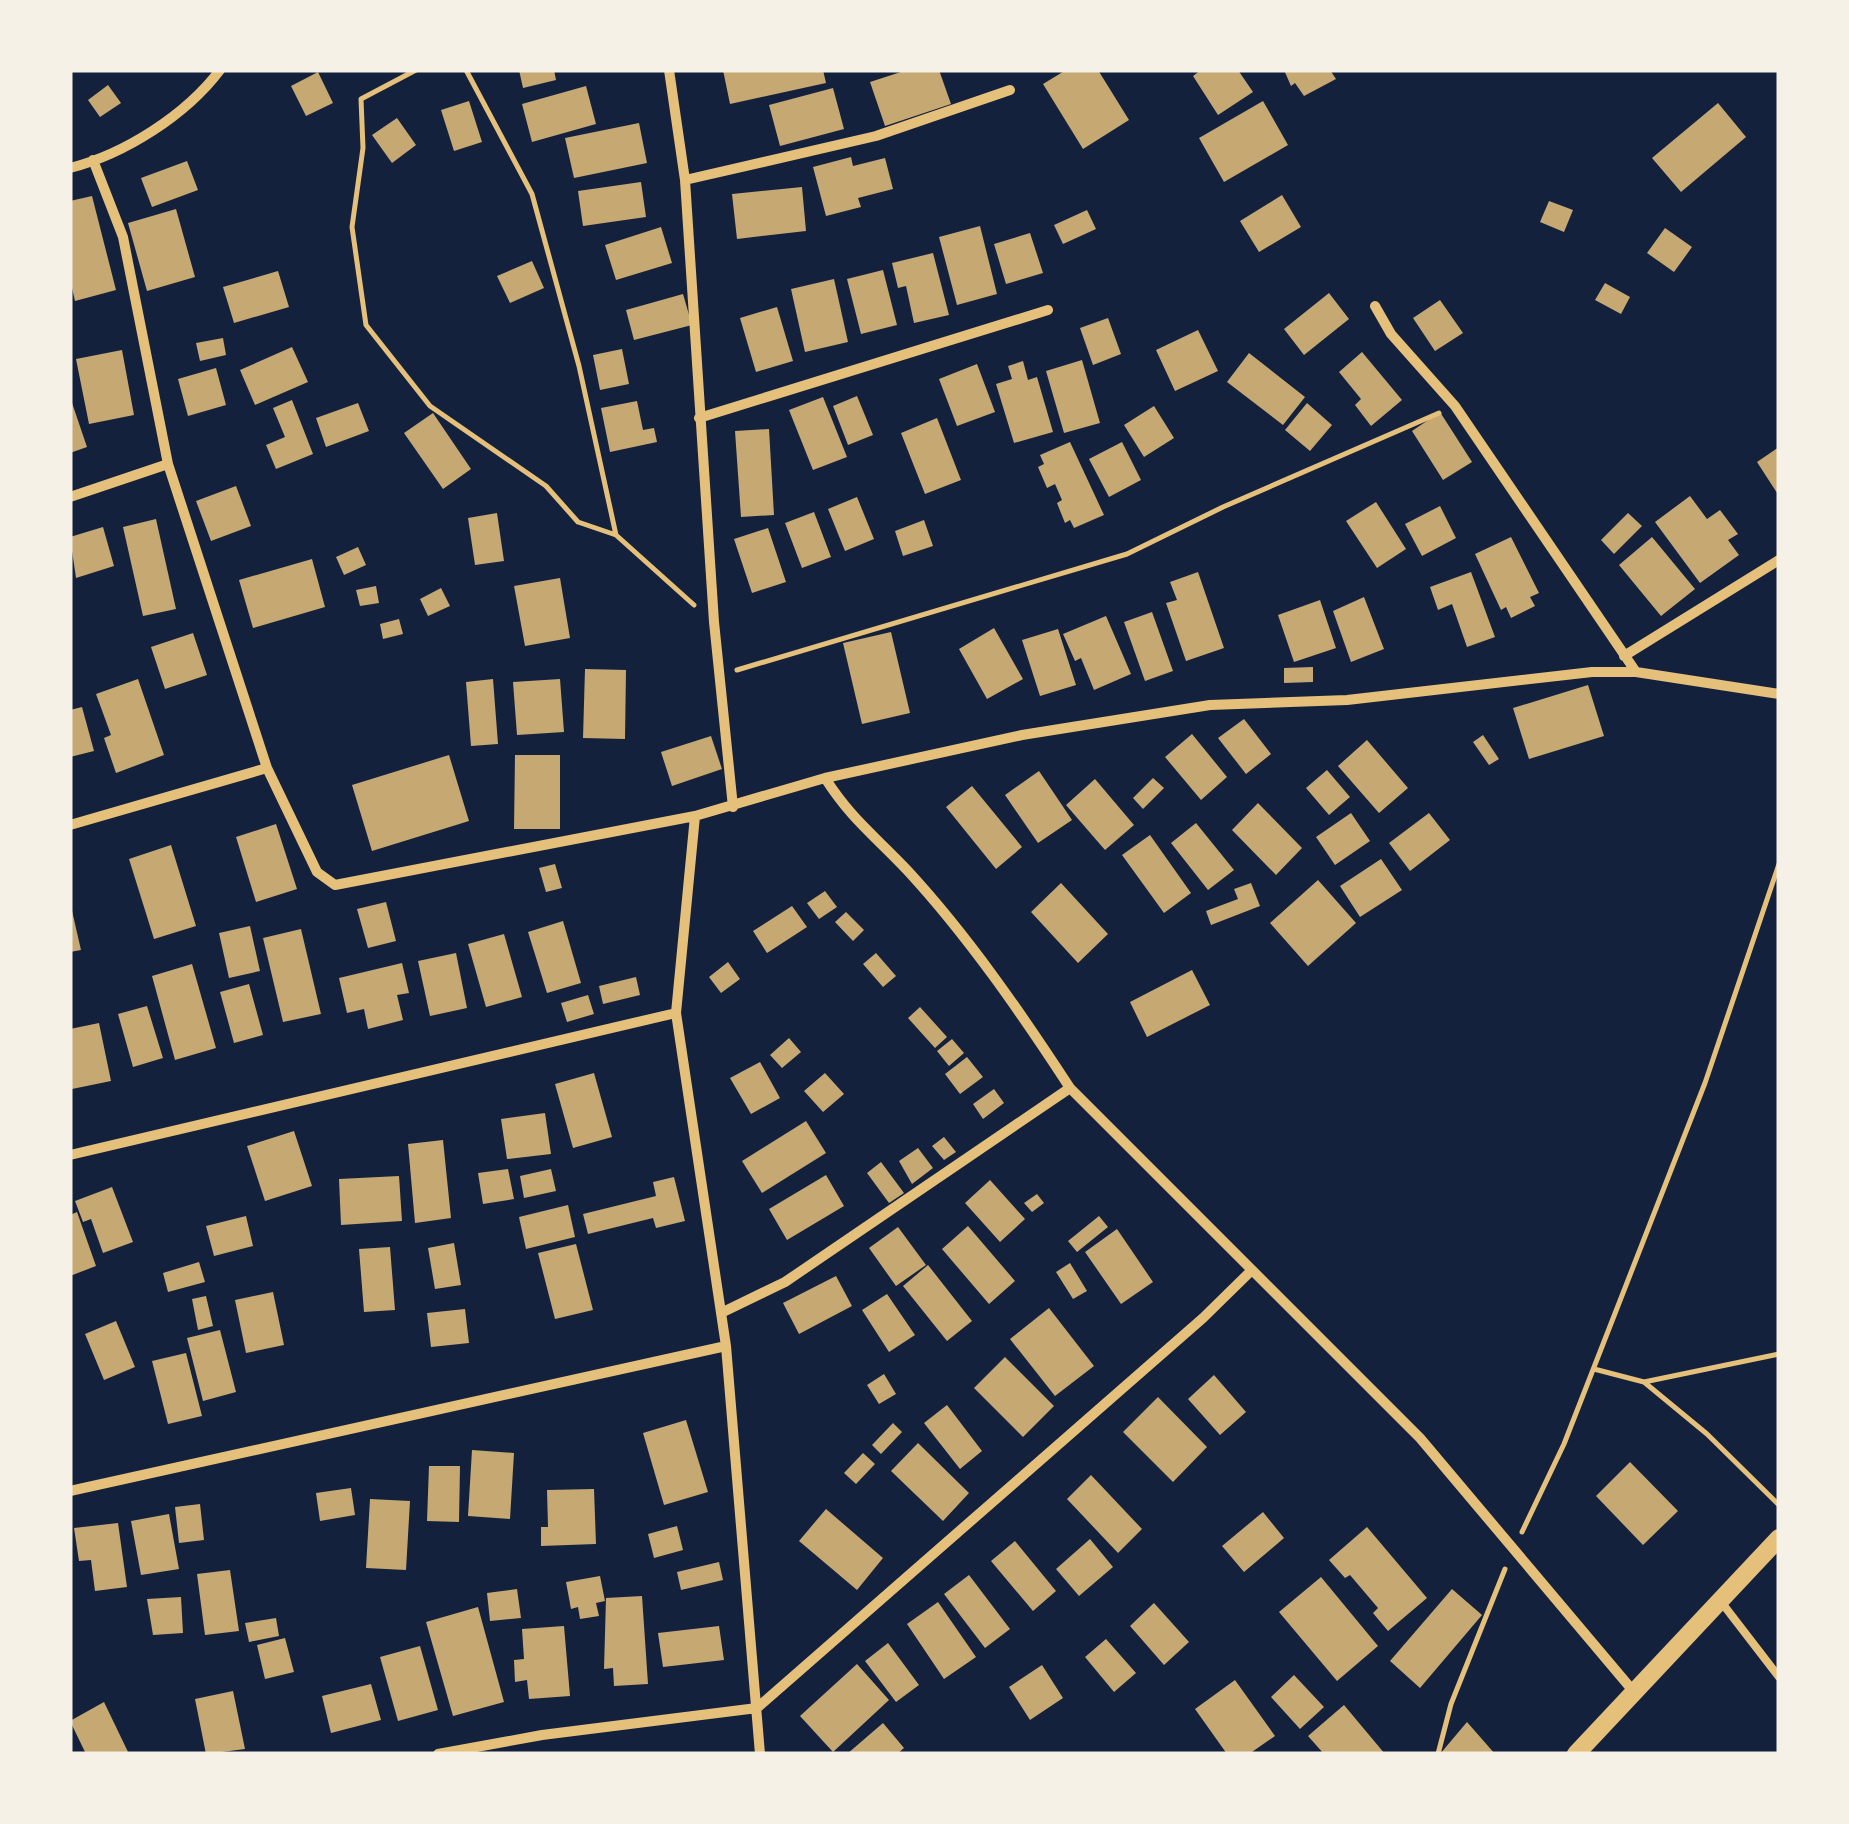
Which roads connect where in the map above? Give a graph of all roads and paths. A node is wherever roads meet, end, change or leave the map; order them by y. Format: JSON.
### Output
{"nodes":[{"id":1,"x":220,"y":70,"type":"edge"},
{"id":2,"x":416,"y":70,"type":"edge"},
{"id":3,"x":466,"y":70,"type":"edge"},
{"id":4,"x":670,"y":70,"type":"edge"},
{"id":5,"x":1010,"y":90,"type":"dead end"},
{"id":6,"x":93,"y":160,"type":"junction"},
{"id":7,"x":70,"y":168,"type":"edge"},
{"id":8,"x":685,"y":180,"type":"junction"},
{"id":9,"x":1375,"y":306,"type":"dead end"},
{"id":10,"x":1048,"y":310,"type":"dead end"},
{"id":11,"x":1455,"y":406,"type":"junction"},
{"id":12,"x":699,"y":418,"type":"junction"},
{"id":13,"x":168,"y":464,"type":"junction"},
{"id":14,"x":70,"y":498,"type":"edge"},
{"id":15,"x":616,"y":535,"type":"junction"},
{"id":16,"x":1779,"y":560,"type":"edge"},
{"id":17,"x":714,"y":622,"type":"junction"},
{"id":18,"x":1624,"y":656,"type":"junction"},
{"id":19,"x":1636,"y":672,"type":"junction"},
{"id":20,"x":721,"y":675,"type":"junction"},
{"id":21,"x":1779,"y":694,"type":"edge"},
{"id":22,"x":267,"y":768,"type":"junction"},
{"id":23,"x":825,"y":778,"type":"junction"},
{"id":24,"x":733,"y":807,"type":"junction"},
{"id":25,"x":696,"y":816,"type":"junction"},
{"id":26,"x":70,"y":825,"type":"edge"},
{"id":27,"x":1779,"y":864,"type":"edge"},
{"id":28,"x":676,"y":1013,"type":"junction"},
{"id":29,"x":1070,"y":1088,"type":"junction"},
{"id":30,"x":70,"y":1155,"type":"edge"},
{"id":31,"x":1252,"y":1270,"type":"junction"},
{"id":32,"x":721,"y":1313,"type":"junction"},
{"id":33,"x":726,"y":1346,"type":"junction"},
{"id":34,"x":1779,"y":1354,"type":"edge"},
{"id":35,"x":1594,"y":1370,"type":"junction"},
{"id":36,"x":1644,"y":1382,"type":"junction"},
{"id":37,"x":70,"y":1491,"type":"edge"},
{"id":38,"x":1779,"y":1504,"type":"edge"},
{"id":39,"x":1779,"y":1538,"type":"edge"},
{"id":40,"x":1515,"y":1546,"type":"junction"},
{"id":41,"x":1719,"y":1600,"type":"junction"},
{"id":42,"x":1779,"y":1677,"type":"edge"},
{"id":43,"x":1634,"y":1692,"type":"junction"},
{"id":44,"x":757,"y":1708,"type":"junction"},
{"id":45,"x":438,"y":1754,"type":"edge"},
{"id":46,"x":760,"y":1754,"type":"edge"},
{"id":47,"x":1438,"y":1754,"type":"edge"},
{"id":48,"x":1576,"y":1754,"type":"edge"}],
"edges":[{"from":1,"to":6,"type":"street"},
{"from":2,"to":15,"type":"path"},
{"from":3,"to":15,"type":"path"},
{"from":4,"to":8,"type":"street"},
{"from":5,"to":8,"type":"street"},
{"from":6,"to":7,"type":"street"},
{"from":6,"to":13,"type":"street"},
{"from":8,"to":12,"type":"street"},
{"from":9,"to":11,"type":"street"},
{"from":10,"to":12,"type":"street"},
{"from":11,"to":18,"type":"street"},
{"from":11,"to":20,"type":"path"},
{"from":12,"to":17,"type":"street"},
{"from":13,"to":14,"type":"street"},
{"from":13,"to":22,"type":"street"},
{"from":15,"to":17,"type":"path"},
{"from":16,"to":18,"type":"street"},
{"from":17,"to":20,"type":"street"},
{"from":18,"to":19,"type":"street"},
{"from":19,"to":21,"type":"street"},
{"from":19,"to":23,"type":"street"},
{"from":20,"to":24,"type":"street"},
{"from":22,"to":25,"type":"street"},
{"from":22,"to":26,"type":"street"},
{"from":23,"to":24,"type":"street"},
{"from":23,"to":29,"type":"street"},
{"from":24,"to":25,"type":"street"},
{"from":25,"to":28,"type":"street"},
{"from":27,"to":35,"type":"path"},
{"from":28,"to":30,"type":"street"},
{"from":28,"to":32,"type":"street"},
{"from":29,"to":31,"type":"street"},
{"from":29,"to":32,"type":"street"},
{"from":31,"to":40,"type":"street"},
{"from":31,"to":44,"type":"street"},
{"from":32,"to":33,"type":"street"},
{"from":33,"to":37,"type":"street"},
{"from":33,"to":44,"type":"street"},
{"from":34,"to":36,"type":"path"},
{"from":35,"to":36,"type":"path"},
{"from":35,"to":40,"type":"path"},
{"from":36,"to":38,"type":"path"},
{"from":39,"to":41,"type":"street"},
{"from":40,"to":43,"type":"street"},
{"from":40,"to":47,"type":"path"},
{"from":41,"to":42,"type":"lane"},
{"from":41,"to":43,"type":"street"},
{"from":43,"to":48,"type":"street"},
{"from":44,"to":45,"type":"street"},
{"from":44,"to":46,"type":"street"}]}
